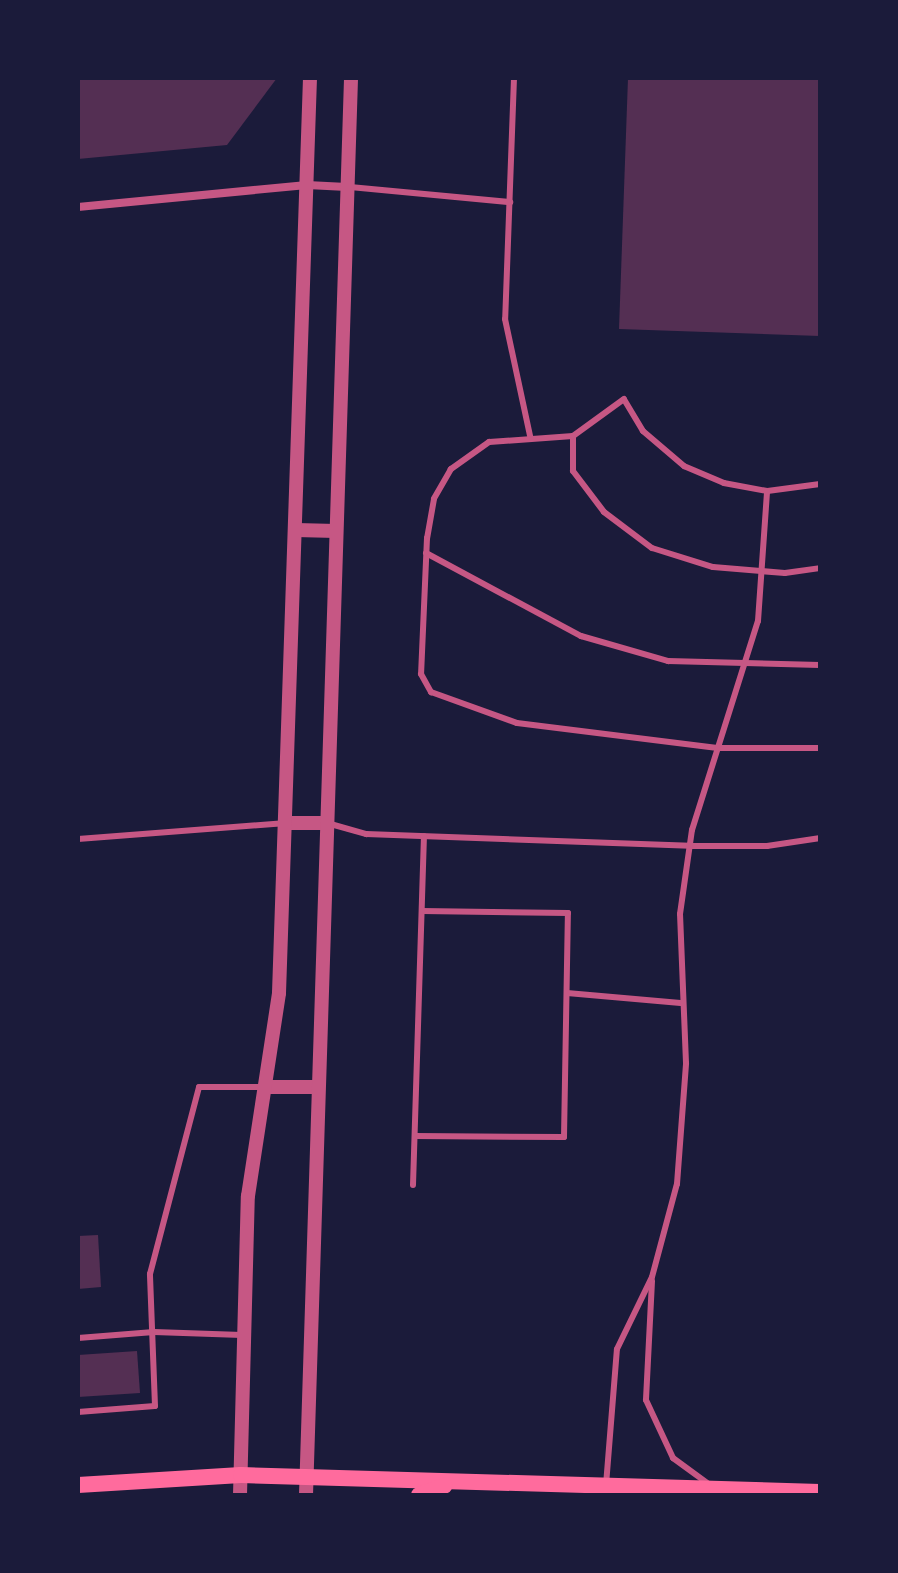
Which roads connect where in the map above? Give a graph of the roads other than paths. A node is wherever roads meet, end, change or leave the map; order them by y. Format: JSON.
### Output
{"nodes":[{"id":1,"x":310,"y":78,"type":"edge"},
{"id":2,"x":351,"y":78,"type":"edge"},
{"id":3,"x":514,"y":78,"type":"edge"},
{"id":4,"x":307,"y":185,"type":"junction"},
{"id":5,"x":347,"y":187,"type":"junction"},
{"id":6,"x":510,"y":202,"type":"junction"},
{"id":7,"x":78,"y":207,"type":"edge"},
{"id":8,"x":530,"y":436,"type":"junction"},
{"id":9,"x":573,"y":436,"type":"junction"},
{"id":10,"x":820,"y":484,"type":"edge"},
{"id":11,"x":767,"y":491,"type":"junction"},
{"id":12,"x":296,"y":530,"type":"junction"},
{"id":13,"x":336,"y":531,"type":"junction"},
{"id":14,"x":426,"y":553,"type":"junction"},
{"id":15,"x":820,"y":568,"type":"edge"},
{"id":16,"x":762,"y":572,"type":"junction"},
{"id":17,"x":750,"y":660,"type":"junction"},
{"id":18,"x":820,"y":665,"type":"edge"},
{"id":19,"x":717,"y":748,"type":"junction"},
{"id":20,"x":820,"y":748,"type":"edge"},
{"id":21,"x":286,"y":823,"type":"junction"},
{"id":22,"x":327,"y":823,"type":"junction"},
{"id":23,"x":424,"y":836,"type":"junction"},
{"id":24,"x":820,"y":838,"type":"edge"},
{"id":25,"x":78,"y":839,"type":"edge"},
{"id":26,"x":690,"y":846,"type":"junction"},
{"id":27,"x":422,"y":911,"type":"junction"},
{"id":28,"x":567,"y":993,"type":"junction"},
{"id":29,"x":681,"y":1003,"type":"junction"},
{"id":30,"x":265,"y":1087,"type":"junction"},
{"id":31,"x":318,"y":1087,"type":"junction"},
{"id":32,"x":415,"y":1136,"type":"junction"},
{"id":33,"x":413,"y":1185,"type":"dead end"},
{"id":34,"x":652,"y":1277,"type":"junction"},
{"id":35,"x":154,"y":1332,"type":"junction"},
{"id":36,"x":245,"y":1335,"type":"junction"},
{"id":37,"x":78,"y":1338,"type":"edge"},
{"id":38,"x":78,"y":1412,"type":"edge"},
{"id":39,"x":241,"y":1475,"type":"junction"},
{"id":40,"x":306,"y":1476,"type":"junction"},
{"id":41,"x":453,"y":1482,"type":"junction"},
{"id":42,"x":606,"y":1485,"type":"junction"},
{"id":43,"x":78,"y":1488,"type":"edge"},
{"id":44,"x":713,"y":1488,"type":"junction"},
{"id":45,"x":820,"y":1492,"type":"edge"},
{"id":46,"x":90,"y":1495,"type":"edge"},
{"id":47,"x":240,"y":1495,"type":"edge"},
{"id":48,"x":306,"y":1495,"type":"edge"},
{"id":49,"x":419,"y":1495,"type":"edge"}],
"edges":[{"from":1,"to":4,"type":"street"},
{"from":2,"to":5,"type":"street"},
{"from":3,"to":6,"type":"lane"},
{"from":4,"to":5,"type":"street"},
{"from":4,"to":7,"type":"street"},
{"from":4,"to":12,"type":"street"},
{"from":5,"to":6,"type":"lane"},
{"from":5,"to":13,"type":"street"},
{"from":6,"to":8,"type":"lane"},
{"from":8,"to":9,"type":"lane"},
{"from":8,"to":14,"type":"lane"},
{"from":9,"to":11,"type":"lane"},
{"from":9,"to":16,"type":"lane"},
{"from":10,"to":11,"type":"lane"},
{"from":11,"to":16,"type":"lane"},
{"from":12,"to":13,"type":"street"},
{"from":12,"to":21,"type":"street"},
{"from":13,"to":22,"type":"street"},
{"from":14,"to":17,"type":"lane"},
{"from":14,"to":19,"type":"lane"},
{"from":15,"to":16,"type":"lane"},
{"from":16,"to":17,"type":"lane"},
{"from":17,"to":18,"type":"lane"},
{"from":17,"to":19,"type":"lane"},
{"from":19,"to":20,"type":"lane"},
{"from":19,"to":26,"type":"lane"},
{"from":21,"to":22,"type":"street"},
{"from":21,"to":25,"type":"lane"},
{"from":21,"to":30,"type":"street"},
{"from":22,"to":23,"type":"lane"},
{"from":22,"to":31,"type":"street"},
{"from":23,"to":26,"type":"lane"},
{"from":23,"to":27,"type":"lane"},
{"from":24,"to":26,"type":"lane"},
{"from":26,"to":29,"type":"lane"},
{"from":27,"to":28,"type":"lane"},
{"from":27,"to":32,"type":"lane"},
{"from":28,"to":29,"type":"lane"},
{"from":28,"to":32,"type":"lane"},
{"from":29,"to":34,"type":"lane"},
{"from":30,"to":31,"type":"street"},
{"from":30,"to":35,"type":"lane"},
{"from":30,"to":36,"type":"street"},
{"from":31,"to":40,"type":"street"},
{"from":32,"to":33,"type":"lane"},
{"from":34,"to":42,"type":"lane"},
{"from":34,"to":44,"type":"lane"},
{"from":35,"to":36,"type":"lane"},
{"from":35,"to":37,"type":"lane"},
{"from":35,"to":38,"type":"lane"},
{"from":36,"to":39,"type":"street"},
{"from":39,"to":40,"type":"main road"},
{"from":39,"to":43,"type":"main road"},
{"from":39,"to":47,"type":"street"},
{"from":40,"to":41,"type":"main road"},
{"from":40,"to":48,"type":"street"},
{"from":41,"to":42,"type":"main road"},
{"from":41,"to":49,"type":"main road"},
{"from":42,"to":44,"type":"main road"},
{"from":43,"to":46,"type":"main road"},
{"from":44,"to":45,"type":"main road"}]}
